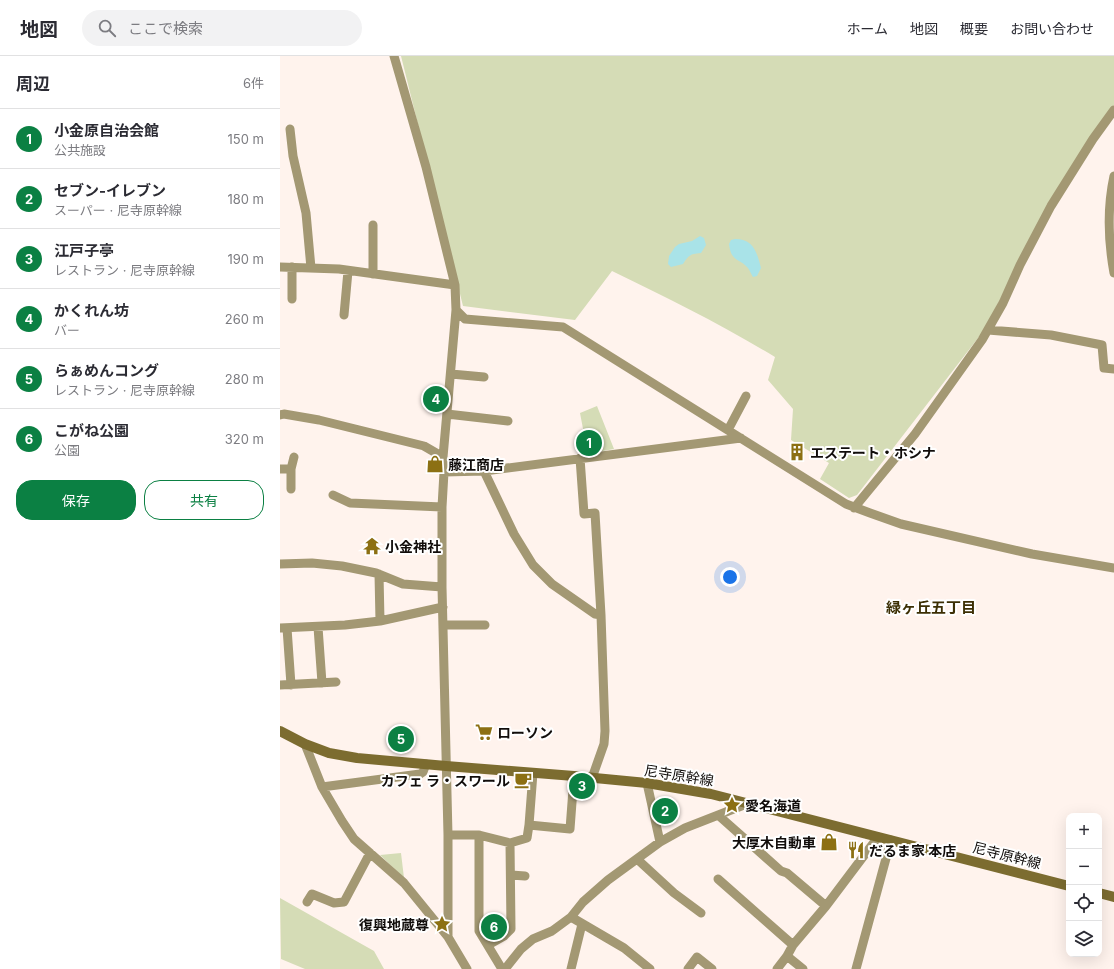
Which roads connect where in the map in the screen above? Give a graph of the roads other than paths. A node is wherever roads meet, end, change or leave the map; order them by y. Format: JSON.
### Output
{"nodes":[{"id":1,"x":394,"y":56,"type":"edge"},
{"id":2,"x":1114,"y":110,"type":"edge"},
{"id":3,"x":290,"y":129,"type":"dead end"},
{"id":4,"x":1114,"y":176,"type":"edge"},
{"id":5,"x":371,"y":226,"type":"dead end"},
{"id":6,"x":280,"y":267,"type":"edge"},
{"id":7,"x":292,"y":267,"type":"junction"},
{"id":8,"x":311,"y":268,"type":"junction"},
{"id":9,"x":348,"y":271,"type":"junction"},
{"id":10,"x":1114,"y":273,"type":"edge"},
{"id":11,"x":373,"y":274,"type":"junction"},
{"id":12,"x":455,"y":285,"type":"junction"},
{"id":13,"x":292,"y":299,"type":"dead end"},
{"id":14,"x":342,"y":310,"type":"dead end"},
{"id":15,"x":456,"y":310,"type":"junction"},
{"id":16,"x":988,"y":330,"type":"junction"},
{"id":17,"x":1114,"y":369,"type":"edge"},
{"id":18,"x":451,"y":374,"type":"junction"},
{"id":19,"x":484,"y":377,"type":"dead end"},
{"id":20,"x":746,"y":396,"type":"dead end"},
{"id":21,"x":447,"y":414,"type":"junction"},
{"id":22,"x":280,"y":415,"type":"edge"},
{"id":23,"x":508,"y":421,"type":"dead end"},
{"id":24,"x":728,"y":430,"type":"junction"},
{"id":25,"x":741,"y":438,"type":"junction"},
{"id":26,"x":294,"y":457,"type":"dead end"},
{"id":27,"x":444,"y":457,"type":"junction"},
{"id":28,"x":580,"y":458,"type":"junction"},
{"id":29,"x":280,"y":469,"type":"edge"},
{"id":30,"x":291,"y":469,"type":"junction"},
{"id":31,"x":484,"y":471,"type":"junction"},
{"id":32,"x":444,"y":472,"type":"junction"},
{"id":33,"x":291,"y":490,"type":"dead end"},
{"id":34,"x":333,"y":496,"type":"dead end"},
{"id":35,"x":442,"y":507,"type":"junction"},
{"id":36,"x":854,"y":508,"type":"junction"},
{"id":37,"x":280,"y":564,"type":"edge"},
{"id":38,"x":1114,"y":568,"type":"edge"},
{"id":39,"x":379,"y":574,"type":"junction"},
{"id":40,"x":442,"y":587,"type":"junction"},
{"id":41,"x":443,"y":607,"type":"junction"},
{"id":42,"x":601,"y":615,"type":"junction"},
{"id":43,"x":380,"y":621,"type":"junction"},
{"id":44,"x":481,"y":623,"type":"dead end"},
{"id":45,"x":444,"y":625,"type":"junction"},
{"id":46,"x":318,"y":627,"type":"junction"},
{"id":47,"x":283,"y":628,"type":"edge"},
{"id":48,"x":336,"y":682,"type":"dead end"},
{"id":49,"x":322,"y":683,"type":"junction"},
{"id":50,"x":280,"y":685,"type":"edge"},
{"id":51,"x":291,"y":685,"type":"junction"},
{"id":52,"x":280,"y":731,"type":"edge"},
{"id":53,"x":305,"y":744,"type":"junction"},
{"id":54,"x":426,"y":764,"type":"junction"},
{"id":55,"x":446,"y":766,"type":"junction"},
{"id":56,"x":533,"y":773,"type":"junction"},
{"id":57,"x":574,"y":776,"type":"junction"},
{"id":58,"x":592,"y":778,"type":"junction"},
{"id":59,"x":647,"y":783,"type":"junction"},
{"id":60,"x":322,"y":787,"type":"junction"},
{"id":61,"x":749,"y":803,"type":"junction"},
{"id":62,"x":718,"y":815,"type":"junction"},
{"id":63,"x":529,"y":825,"type":"junction"},
{"id":64,"x":448,"y":835,"type":"junction"},
{"id":65,"x":480,"y":835,"type":"junction"},
{"id":66,"x":878,"y":837,"type":"junction"},
{"id":67,"x":891,"y":840,"type":"junction"},
{"id":68,"x":510,"y":842,"type":"junction"},
{"id":69,"x":660,"y":842,"type":"junction"},
{"id":70,"x":370,"y":853,"type":"junction"},
{"id":71,"x":637,"y":859,"type":"junction"},
{"id":72,"x":511,"y":875,"type":"junction"},
{"id":73,"x":525,"y":876,"type":"dead end"},
{"id":74,"x":718,"y":879,"type":"dead end"},
{"id":75,"x":1066,"y":885,"type":"edge"},
{"id":76,"x":1102,"y":894,"type":"edge"},
{"id":77,"x":1114,"y":897,"type":"edge"},
{"id":78,"x":306,"y":902,"type":"dead end"},
{"id":79,"x":826,"y":906,"type":"junction"},
{"id":80,"x":699,"y":908,"type":"dead end"},
{"id":81,"x":571,"y":917,"type":"junction"},
{"id":82,"x":582,"y":924,"type":"junction"},
{"id":83,"x":448,"y":937,"type":"junction"},
{"id":84,"x":488,"y":945,"type":"junction"},
{"id":85,"x":793,"y":945,"type":"junction"},
{"id":86,"x":787,"y":956,"type":"junction"},
{"id":87,"x":467,"y":969,"type":"edge"},
{"id":88,"x":502,"y":969,"type":"edge"},
{"id":89,"x":505,"y":969,"type":"edge"},
{"id":90,"x":571,"y":969,"type":"edge"},
{"id":91,"x":650,"y":969,"type":"edge"},
{"id":92,"x":688,"y":969,"type":"edge"},
{"id":93,"x":712,"y":969,"type":"edge"},
{"id":94,"x":777,"y":969,"type":"edge"},
{"id":95,"x":803,"y":969,"type":"edge"},
{"id":96,"x":856,"y":969,"type":"edge"}],
"edges":[{"from":1,"to":12,"type":"street"},
{"from":2,"to":16,"type":"street"},
{"from":3,"to":8,"type":"street"},
{"from":4,"to":10,"type":"street"},
{"from":5,"to":11,"type":"street"},
{"from":6,"to":7,"type":"street"},
{"from":7,"to":8,"type":"street"},
{"from":7,"to":13,"type":"street"},
{"from":8,"to":9,"type":"street"},
{"from":9,"to":11,"type":"street"},
{"from":9,"to":14,"type":"street"},
{"from":11,"to":12,"type":"street"},
{"from":12,"to":15,"type":"street"},
{"from":15,"to":18,"type":"street"},
{"from":15,"to":24,"type":"street"},
{"from":16,"to":17,"type":"street"},
{"from":16,"to":36,"type":"street"},
{"from":18,"to":19,"type":"street"},
{"from":18,"to":21,"type":"street"},
{"from":20,"to":24,"type":"street"},
{"from":21,"to":23,"type":"street"},
{"from":21,"to":27,"type":"street"},
{"from":22,"to":27,"type":"street"},
{"from":24,"to":25,"type":"street"},
{"from":25,"to":28,"type":"street"},
{"from":25,"to":36,"type":"street"},
{"from":26,"to":30,"type":"street"},
{"from":27,"to":32,"type":"street"},
{"from":28,"to":31,"type":"street"},
{"from":28,"to":42,"type":"street"},
{"from":29,"to":30,"type":"street"},
{"from":30,"to":33,"type":"street"},
{"from":31,"to":32,"type":"street"},
{"from":31,"to":42,"type":"street"},
{"from":32,"to":35,"type":"street"},
{"from":34,"to":35,"type":"street"},
{"from":35,"to":40,"type":"street"},
{"from":36,"to":38,"type":"street"},
{"from":37,"to":39,"type":"street"},
{"from":39,"to":40,"type":"street"},
{"from":39,"to":43,"type":"street"},
{"from":40,"to":41,"type":"street"},
{"from":41,"to":43,"type":"street"},
{"from":41,"to":45,"type":"street"},
{"from":42,"to":58,"type":"street"},
{"from":43,"to":46,"type":"street"},
{"from":44,"to":45,"type":"street"},
{"from":45,"to":55,"type":"street"},
{"from":46,"to":47,"type":"street"},
{"from":46,"to":49,"type":"street"},
{"from":47,"to":51,"type":"street"},
{"from":48,"to":49,"type":"street"},
{"from":49,"to":51,"type":"street"},
{"from":50,"to":51,"type":"street"},
{"from":52,"to":53,"type":"street","name":"尼寺原幹線"},
{"from":53,"to":54,"type":"street","name":"尼寺原幹線"},
{"from":53,"to":60,"type":"street"},
{"from":54,"to":55,"type":"street","name":"尼寺原幹線"},
{"from":54,"to":60,"type":"street"},
{"from":55,"to":56,"type":"street","name":"尼寺原幹線"},
{"from":55,"to":64,"type":"street"},
{"from":56,"to":57,"type":"street","name":"尼寺原幹線"},
{"from":56,"to":63,"type":"street"},
{"from":57,"to":58,"type":"street","name":"尼寺原幹線"},
{"from":57,"to":63,"type":"street"},
{"from":58,"to":59,"type":"street","name":"尼寺原幹線"},
{"from":59,"to":61,"type":"street","name":"尼寺原幹線"},
{"from":59,"to":69,"type":"street"},
{"from":60,"to":70,"type":"street"},
{"from":61,"to":62,"type":"street"},
{"from":61,"to":66,"type":"street","name":"尼寺原幹線"},
{"from":62,"to":69,"type":"street"},
{"from":62,"to":79,"type":"street"},
{"from":63,"to":68,"type":"street"},
{"from":64,"to":65,"type":"street"},
{"from":64,"to":83,"type":"street"},
{"from":65,"to":68,"type":"street"},
{"from":65,"to":84,"type":"street"},
{"from":66,"to":67,"type":"street","name":"尼寺原幹線"},
{"from":66,"to":79,"type":"street"},
{"from":67,"to":75,"type":"street","name":"尼寺原幹線"},
{"from":67,"to":96,"type":"street"},
{"from":68,"to":72,"type":"street"},
{"from":69,"to":71,"type":"street"},
{"from":70,"to":78,"type":"street"},
{"from":70,"to":83,"type":"street"},
{"from":71,"to":80,"type":"street"},
{"from":71,"to":81,"type":"street"},
{"from":72,"to":73,"type":"street"},
{"from":72,"to":84,"type":"street"},
{"from":74,"to":85,"type":"street"},
{"from":76,"to":77,"type":"street"},
{"from":79,"to":85,"type":"street"},
{"from":81,"to":82,"type":"street"},
{"from":81,"to":89,"type":"street"},
{"from":82,"to":90,"type":"street"},
{"from":82,"to":91,"type":"street"},
{"from":83,"to":87,"type":"street"},
{"from":84,"to":88,"type":"street"},
{"from":85,"to":86,"type":"street"},
{"from":86,"to":94,"type":"street"},
{"from":86,"to":95,"type":"street"},
{"from":92,"to":93,"type":"street"}]}
